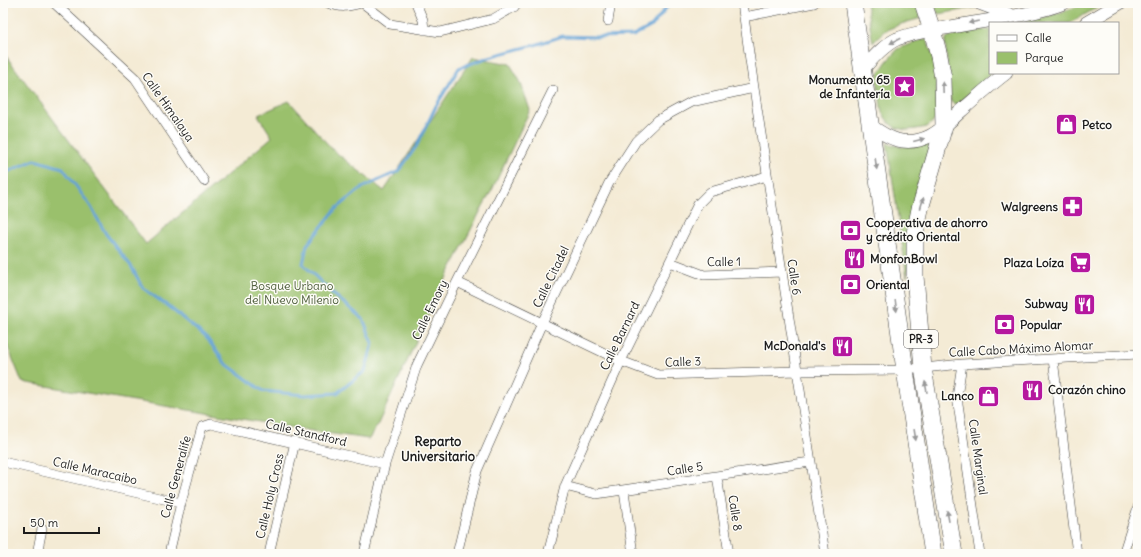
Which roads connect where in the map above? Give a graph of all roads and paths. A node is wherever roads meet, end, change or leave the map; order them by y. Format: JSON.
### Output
{"nodes":[{"id":1,"x":54,"y":3,"type":"edge"},
{"id":2,"x":328,"y":3,"type":"edge"},
{"id":3,"x":416,"y":3,"type":"edge"},
{"id":4,"x":517,"y":3,"type":"edge"},
{"id":5,"x":611,"y":3,"type":"edge"},
{"id":6,"x":742,"y":3,"type":"edge"},
{"id":7,"x":814,"y":3,"type":"edge"},
{"id":8,"x":853,"y":3,"type":"edge"},
{"id":9,"x":923,"y":3,"type":"edge"},
{"id":10,"x":979,"y":3,"type":"edge"},
{"id":11,"x":1064,"y":3,"type":"edge"},
{"id":12,"x":1120,"y":3,"type":"edge"},
{"id":13,"x":1013,"y":16,"type":"junction"},
{"id":14,"x":744,"y":17,"type":"junction"},
{"id":15,"x":608,"y":21,"type":"dead end"},
{"id":16,"x":1088,"y":22,"type":"edge"},
{"id":17,"x":424,"y":30,"type":"junction"},
{"id":18,"x":932,"y":30,"type":"junction"},
{"id":19,"x":863,"y":69,"type":"junction"},
{"id":20,"x":1005,"y":74,"type":"edge"},
{"id":21,"x":754,"y":88,"type":"junction"},
{"id":22,"x":553,"y":90,"type":"dead end"},
{"id":23,"x":870,"y":125,"type":"junction"},
{"id":24,"x":944,"y":126,"type":"junction"},
{"id":25,"x":767,"y":176,"type":"junction"},
{"id":26,"x":204,"y":181,"type":"dead end"},
{"id":27,"x":670,"y":262,"type":"junction"},
{"id":28,"x":781,"y":272,"type":"junction"},
{"id":29,"x":457,"y":282,"type":"junction"},
{"id":30,"x":542,"y":323,"type":"junction"},
{"id":31,"x":1138,"y":354,"type":"edge"},
{"id":32,"x":1053,"y":359,"type":"junction"},
{"id":33,"x":621,"y":361,"type":"junction"},
{"id":34,"x":962,"y":364,"type":"junction"},
{"id":35,"x":923,"y":368,"type":"junction"},
{"id":36,"x":905,"y":370,"type":"junction"},
{"id":37,"x":797,"y":371,"type":"junction"},
{"id":38,"x":222,"y":426,"type":"joint"},
{"id":39,"x":295,"y":442,"type":"junction"},
{"id":40,"x":3,"y":462,"type":"edge"},
{"id":41,"x":810,"y":462,"type":"junction"},
{"id":42,"x":385,"y":464,"type":"junction"},
{"id":43,"x":718,"y":476,"type":"junction"},
{"id":44,"x":564,"y":486,"type":"junction"},
{"id":45,"x":624,"y":491,"type":"junction"},
{"id":46,"x":181,"y":503,"type":"junction"},
{"id":47,"x":1138,"y":507,"type":"edge"},
{"id":48,"x":42,"y":529,"type":"dead end"},
{"id":49,"x":37,"y":554,"type":"edge"},
{"id":50,"x":169,"y":554,"type":"edge"},
{"id":51,"x":269,"y":554,"type":"edge"},
{"id":52,"x":364,"y":554,"type":"edge"},
{"id":53,"x":457,"y":554,"type":"edge"},
{"id":54,"x":548,"y":554,"type":"edge"},
{"id":55,"x":633,"y":554,"type":"edge"},
{"id":56,"x":729,"y":554,"type":"edge"},
{"id":57,"x":825,"y":554,"type":"edge"},
{"id":58,"x":933,"y":554,"type":"edge"},
{"id":59,"x":954,"y":554,"type":"edge"},
{"id":60,"x":980,"y":554,"type":"edge"},
{"id":61,"x":1076,"y":554,"type":"edge"},
{"id":62,"x":1123,"y":554,"type":"edge"}],
"edges":[{"from":1,"to":26,"type":"street","name":"Calle Himalaya"},
{"from":2,"to":17,"type":"street"},
{"from":3,"to":17,"type":"street"},
{"from":4,"to":17,"type":"street"},
{"from":5,"to":15,"type":"street"},
{"from":6,"to":14,"type":"street","name":"Calle 6"},
{"from":7,"to":14,"type":"street"},
{"from":8,"to":19,"type":"highway","number":"PR-3"},
{"from":9,"to":18,"type":"highway","number":"PR-3"},
{"from":10,"to":13,"type":"main road"},
{"from":11,"to":13,"type":"main road"},
{"from":12,"to":16,"type":"main road"},
{"from":13,"to":18,"type":"main road","one_way":true},
{"from":14,"to":21,"type":"street","name":"Calle 6"},
{"from":18,"to":19,"type":"main road","one_way":true},
{"from":24,"to":18,"type":"highway","number":"PR-3","one_way":true},
{"from":19,"to":23,"type":"highway","number":"PR-3"},
{"from":20,"to":24,"type":"main road"},
{"from":21,"to":25,"type":"street","name":"Calle 6"},
{"from":21,"to":30,"type":"street","name":"Calle Citadel"},
{"from":22,"to":29,"type":"street","name":"Calle Emory"},
{"from":23,"to":24,"type":"main road","one_way":true},
{"from":23,"to":36,"type":"highway","number":"PR-3","one_way":true},
{"from":35,"to":24,"type":"highway","number":"PR-3","one_way":true},
{"from":25,"to":27,"type":"street","name":"Calle Barnard"},
{"from":25,"to":28,"type":"street","name":"Calle 6"},
{"from":27,"to":28,"type":"street","name":"Calle 1"},
{"from":27,"to":33,"type":"street","name":"Calle Barnard"},
{"from":28,"to":37,"type":"street","name":"Calle 6"},
{"from":29,"to":30,"type":"street","name":"Calle 3"},
{"from":29,"to":42,"type":"street","name":"Calle Emory"},
{"from":30,"to":33,"type":"street","name":"Calle 3"},
{"from":30,"to":53,"type":"street","name":"Calle Citadel"},
{"from":31,"to":32,"type":"street","name":"Calle Cabo Máximo Alomar"},
{"from":32,"to":34,"type":"street","name":"Calle Cabo Máximo Alomar"},
{"from":32,"to":61,"type":"street"},
{"from":33,"to":37,"type":"street","name":"Calle 3"},
{"from":33,"to":44,"type":"street","name":"Calle Barnard"},
{"from":34,"to":35,"type":"street","name":"Calle Cabo Máximo Alomar"},
{"from":34,"to":60,"type":"street","name":"Calle Marginal"},
{"from":35,"to":36,"type":"street","name":"Calle Cabo Máximo Alomar"},
{"from":59,"to":35,"type":"highway","number":"PR-3","one_way":true},
{"from":36,"to":37,"type":"street","name":"Calle 3"},
{"from":36,"to":58,"type":"highway","number":"PR-3","one_way":true},
{"from":37,"to":41,"type":"street","name":"Calle 6"},
{"from":38,"to":39,"type":"street","name":"Calle Standford"},
{"from":38,"to":46,"type":"street","name":"Calle Generalife"},
{"from":39,"to":42,"type":"street","name":"Calle Standford"},
{"from":39,"to":51,"type":"street","name":"Calle Holy Cross"},
{"from":40,"to":46,"type":"street","name":"Calle Maracaibo"},
{"from":41,"to":43,"type":"street","name":"Calle 5"},
{"from":41,"to":57,"type":"street","name":"Calle 6"},
{"from":42,"to":52,"type":"street","name":"Calle Emory"},
{"from":43,"to":45,"type":"street","name":"Calle 5"},
{"from":43,"to":56,"type":"street","name":"Calle 8"},
{"from":44,"to":45,"type":"street","name":"Calle 5"},
{"from":44,"to":54,"type":"street","name":"Calle Barnard"},
{"from":45,"to":55,"type":"street"},
{"from":46,"to":50,"type":"street","name":"Calle Generalife"},
{"from":47,"to":62,"type":"street"},
{"from":48,"to":49,"type":"street"}]}
